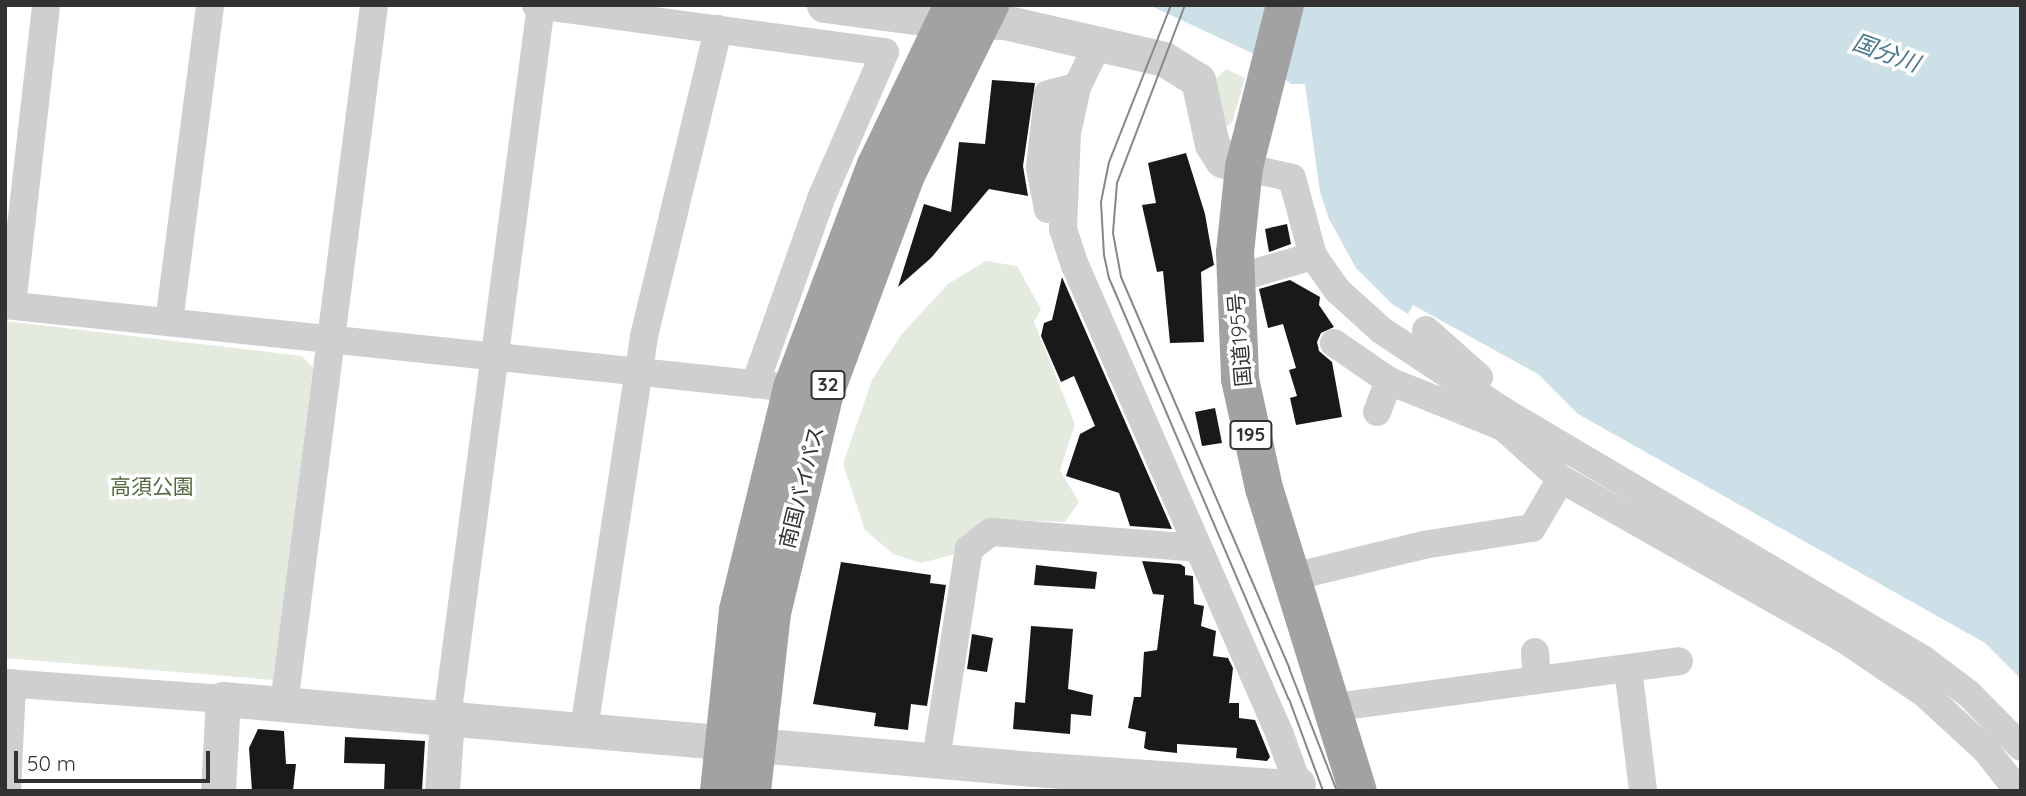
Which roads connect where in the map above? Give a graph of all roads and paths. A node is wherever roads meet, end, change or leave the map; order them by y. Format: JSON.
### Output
{"nodes":[{"id":1,"x":46,"y":5,"type":"edge"},
{"id":2,"x":211,"y":5,"type":"edge"},
{"id":3,"x":374,"y":5,"type":"edge"},
{"id":4,"x":539,"y":5,"type":"edge"},
{"id":5,"x":824,"y":5,"type":"edge"},
{"id":6,"x":1285,"y":5,"type":"edge"},
{"id":7,"x":967,"y":13,"type":"edge"},
{"id":8,"x":718,"y":29,"type":"junction"},
{"id":9,"x":1099,"y":42,"type":"junction"},
{"id":10,"x":1244,"y":167,"type":"junction"},
{"id":11,"x":1312,"y":256,"type":"junction"},
{"id":12,"x":1251,"y":274,"type":"dead end"},
{"id":13,"x":9,"y":305,"type":"edge"},
{"id":14,"x":169,"y":323,"type":"junction"},
{"id":15,"x":1426,"y":330,"type":"dead end"},
{"id":16,"x":330,"y":342,"type":"junction"},
{"id":17,"x":1334,"y":343,"type":"dead end"},
{"id":18,"x":494,"y":357,"type":"junction"},
{"id":19,"x":639,"y":372,"type":"junction"},
{"id":20,"x":1389,"y":381,"type":"junction"},
{"id":21,"x":773,"y":386,"type":"junction"},
{"id":22,"x":1377,"y":412,"type":"dead end"},
{"id":23,"x":1506,"y":421,"type":"junction"},
{"id":24,"x":1536,"y":429,"type":"junction"},
{"id":25,"x":1561,"y":479,"type":"junction"},
{"id":26,"x":1197,"y":548,"type":"junction"},
{"id":27,"x":1292,"y":576,"type":"junction"},
{"id":28,"x":1679,"y":661,"type":"dead end"},
{"id":29,"x":1628,"y":668,"type":"junction"},
{"id":30,"x":9,"y":683,"type":"edge"},
{"id":31,"x":223,"y":699,"type":"junction"},
{"id":32,"x":284,"y":704,"type":"junction"},
{"id":33,"x":1336,"y":707,"type":"junction"},
{"id":34,"x":447,"y":718,"type":"junction"},
{"id":35,"x":584,"y":729,"type":"junction"},
{"id":36,"x":739,"y":740,"type":"junction"},
{"id":37,"x":2021,"y":747,"type":"edge"},
{"id":38,"x":936,"y":759,"type":"junction"},
{"id":39,"x":1032,"y":780,"type":"edge"},
{"id":40,"x":1299,"y":787,"type":"edge"},
{"id":41,"x":7,"y":791,"type":"edge"},
{"id":42,"x":218,"y":791,"type":"edge"},
{"id":43,"x":442,"y":791,"type":"edge"},
{"id":44,"x":719,"y":791,"type":"edge"},
{"id":45,"x":752,"y":791,"type":"edge"},
{"id":46,"x":1358,"y":791,"type":"edge"},
{"id":47,"x":1643,"y":791,"type":"edge"},
{"id":48,"x":2018,"y":791,"type":"edge"}],
"edges":[{"from":1,"to":13,"type":"street"},
{"from":2,"to":14,"type":"street"},
{"from":3,"to":16,"type":"street"},
{"from":4,"to":8,"type":"street"},
{"from":4,"to":18,"type":"street"},
{"from":5,"to":7,"type":"street"},
{"from":6,"to":10,"type":"highway","name":"国道195号","number":"195"},
{"from":7,"to":9,"type":"street"},
{"from":7,"to":21,"type":"highway","name":"南国バイパス","number":"32"},
{"from":7,"to":36,"type":"highway","name":"南国バイパス","number":"32"},
{"from":8,"to":19,"type":"street"},
{"from":8,"to":21,"type":"street"},
{"from":9,"to":10,"type":"street"},
{"from":9,"to":26,"type":"street"},
{"from":10,"to":11,"type":"street"},
{"from":10,"to":27,"type":"highway","name":"国道195号","number":"195"},
{"from":11,"to":12,"type":"street"},
{"from":11,"to":23,"type":"street"},
{"from":13,"to":14,"type":"street"},
{"from":14,"to":16,"type":"street"},
{"from":15,"to":24,"type":"street"},
{"from":16,"to":18,"type":"street"},
{"from":16,"to":32,"type":"street"},
{"from":17,"to":20,"type":"street"},
{"from":18,"to":19,"type":"street"},
{"from":18,"to":34,"type":"street"},
{"from":19,"to":21,"type":"street"},
{"from":19,"to":35,"type":"street"},
{"from":20,"to":22,"type":"street"},
{"from":20,"to":23,"type":"street"},
{"from":21,"to":36,"type":"highway","name":"南国バイパス","number":"32"},
{"from":23,"to":24,"type":"street"},
{"from":23,"to":25,"type":"street"},
{"from":24,"to":37,"type":"street"},
{"from":25,"to":27,"type":"street"},
{"from":25,"to":48,"type":"street"},
{"from":26,"to":38,"type":"street"},
{"from":26,"to":40,"type":"street"},
{"from":27,"to":33,"type":"highway","name":"国道195号","number":"195"},
{"from":28,"to":29,"type":"street"},
{"from":29,"to":33,"type":"street"},
{"from":29,"to":47,"type":"street"},
{"from":30,"to":31,"type":"street"},
{"from":30,"to":41,"type":"street"},
{"from":31,"to":32,"type":"street"},
{"from":31,"to":42,"type":"street"},
{"from":32,"to":34,"type":"street"},
{"from":33,"to":46,"type":"highway","name":"国道195号","number":"195"},
{"from":34,"to":35,"type":"street"},
{"from":34,"to":43,"type":"street"},
{"from":35,"to":36,"type":"street"},
{"from":36,"to":38,"type":"street"},
{"from":36,"to":44,"type":"highway","name":"南国バイパス","number":"32"},
{"from":36,"to":45,"type":"highway","name":"南国バイパス","number":"32"},
{"from":38,"to":39,"type":"street"},
{"from":39,"to":40,"type":"street"}]}
